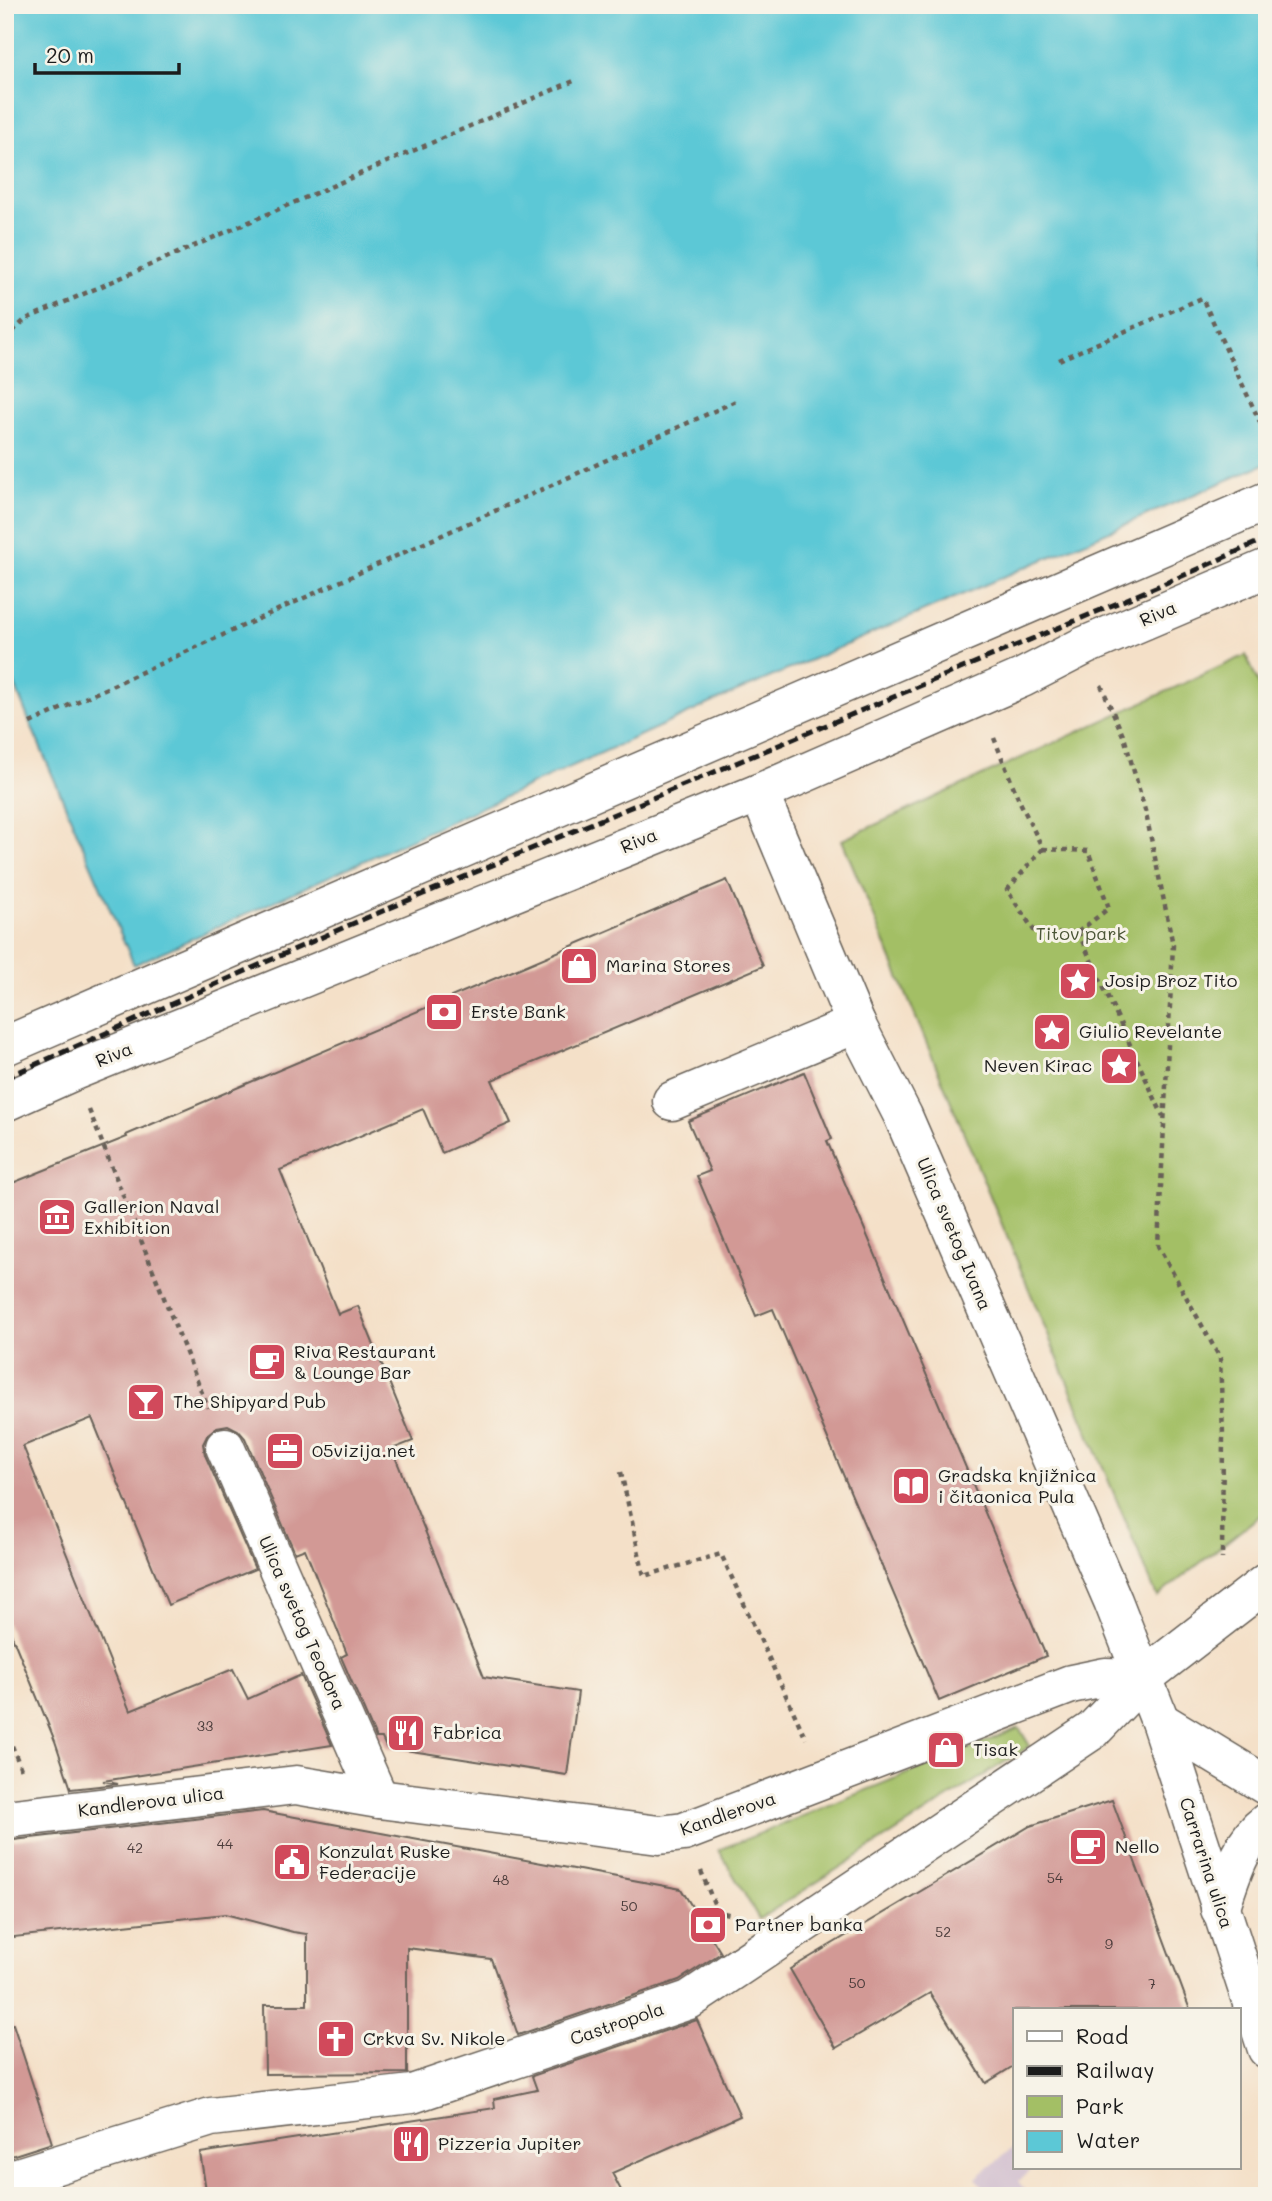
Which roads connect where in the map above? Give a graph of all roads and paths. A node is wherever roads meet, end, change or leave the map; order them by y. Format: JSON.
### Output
{"nodes":[{"id":1,"x":576,"y":80,"type":"dead end"},
{"id":2,"x":5,"y":338,"type":"edge"},
{"id":3,"x":1059,"y":360,"type":"dead end"},
{"id":4,"x":736,"y":401,"type":"dead end"},
{"id":5,"x":1267,"y":437,"type":"edge"},
{"id":6,"x":1267,"y":502,"type":"edge"},
{"id":7,"x":1267,"y":568,"type":"edge"},
{"id":8,"x":1084,"y":646,"type":"junction"},
{"id":9,"x":977,"y":697,"type":"junction"},
{"id":10,"x":30,"y":723,"type":"dead end"},
{"id":11,"x":759,"y":793,"type":"junction"},
{"id":12,"x":1043,"y":849,"type":"junction"},
{"id":13,"x":1078,"y":932,"type":"junction"},
{"id":14,"x":856,"y":1024,"type":"junction"},
{"id":15,"x":5,"y":1046,"type":"edge"},
{"id":16,"x":74,"y":1072,"type":"junction"},
{"id":17,"x":672,"y":1101,"type":"dead end"},
{"id":18,"x":5,"y":1102,"type":"edge"},
{"id":19,"x":1164,"y":1118,"type":"junction"},
{"id":20,"x":198,"y":1385,"type":"dead end"},
{"id":21,"x":225,"y":1447,"type":"dead end"},
{"id":22,"x":621,"y":1472,"type":"dead end"},
{"id":23,"x":1222,"y":1559,"type":"dead end"},
{"id":24,"x":1267,"y":1582,"type":"edge"},
{"id":25,"x":1143,"y":1678,"type":"junction"},
{"id":26,"x":1160,"y":1721,"type":"junction"},
{"id":27,"x":824,"y":1780,"type":"junction"},
{"id":28,"x":296,"y":1785,"type":"joint"},
{"id":29,"x":1267,"y":1786,"type":"edge"},
{"id":30,"x":379,"y":1799,"type":"junction"},
{"id":31,"x":5,"y":1819,"type":"edge"},
{"id":32,"x":1267,"y":1822,"type":"edge"},
{"id":33,"x":1220,"y":1909,"type":"junction"},
{"id":34,"x":1267,"y":2049,"type":"edge"},
{"id":35,"x":5,"y":2181,"type":"edge"}],
"edges":[{"from":1,"to":2,"type":"path"},
{"from":3,"to":5,"type":"path"},
{"from":4,"to":10,"type":"path"},
{"from":6,"to":15,"type":"street"},
{"from":7,"to":8,"type":"street","name":"Riva"},
{"from":8,"to":9,"type":"street","name":"Riva"},
{"from":8,"to":19,"type":"path"},
{"from":9,"to":11,"type":"street","name":"Riva"},
{"from":9,"to":12,"type":"path"},
{"from":11,"to":14,"type":"street","name":"Ulica svetog Ivana"},
{"from":11,"to":16,"type":"street","name":"Riva"},
{"from":12,"to":13,"type":"path"},
{"from":12,"to":13,"type":"path"},
{"from":13,"to":19,"type":"path"},
{"from":14,"to":17,"type":"street"},
{"from":14,"to":25,"type":"street","name":"Ulica svetog Ivana"},
{"from":16,"to":18,"type":"street","name":"Riva"},
{"from":16,"to":20,"type":"path"},
{"from":19,"to":23,"type":"path"},
{"from":21,"to":30,"type":"street","name":"Ulica svetog Teodora"},
{"from":22,"to":27,"type":"path"},
{"from":24,"to":25,"type":"street","name":"Castropola"},
{"from":25,"to":26,"type":"street","name":"Carrarina ulica"},
{"from":25,"to":27,"type":"street","name":"Kandlerova"},
{"from":25,"to":35,"type":"street","name":"Castropola"},
{"from":26,"to":29,"type":"street"},
{"from":26,"to":33,"type":"street","name":"Carrarina ulica"},
{"from":27,"to":30,"type":"street","name":"Kandlerova"},
{"from":28,"to":30,"type":"street","name":"Kandlerova"},
{"from":28,"to":31,"type":"street","name":"Kandlerova ulica"},
{"from":32,"to":33,"type":"street"},
{"from":33,"to":34,"type":"street","name":"Carrarina ulica"}]}
